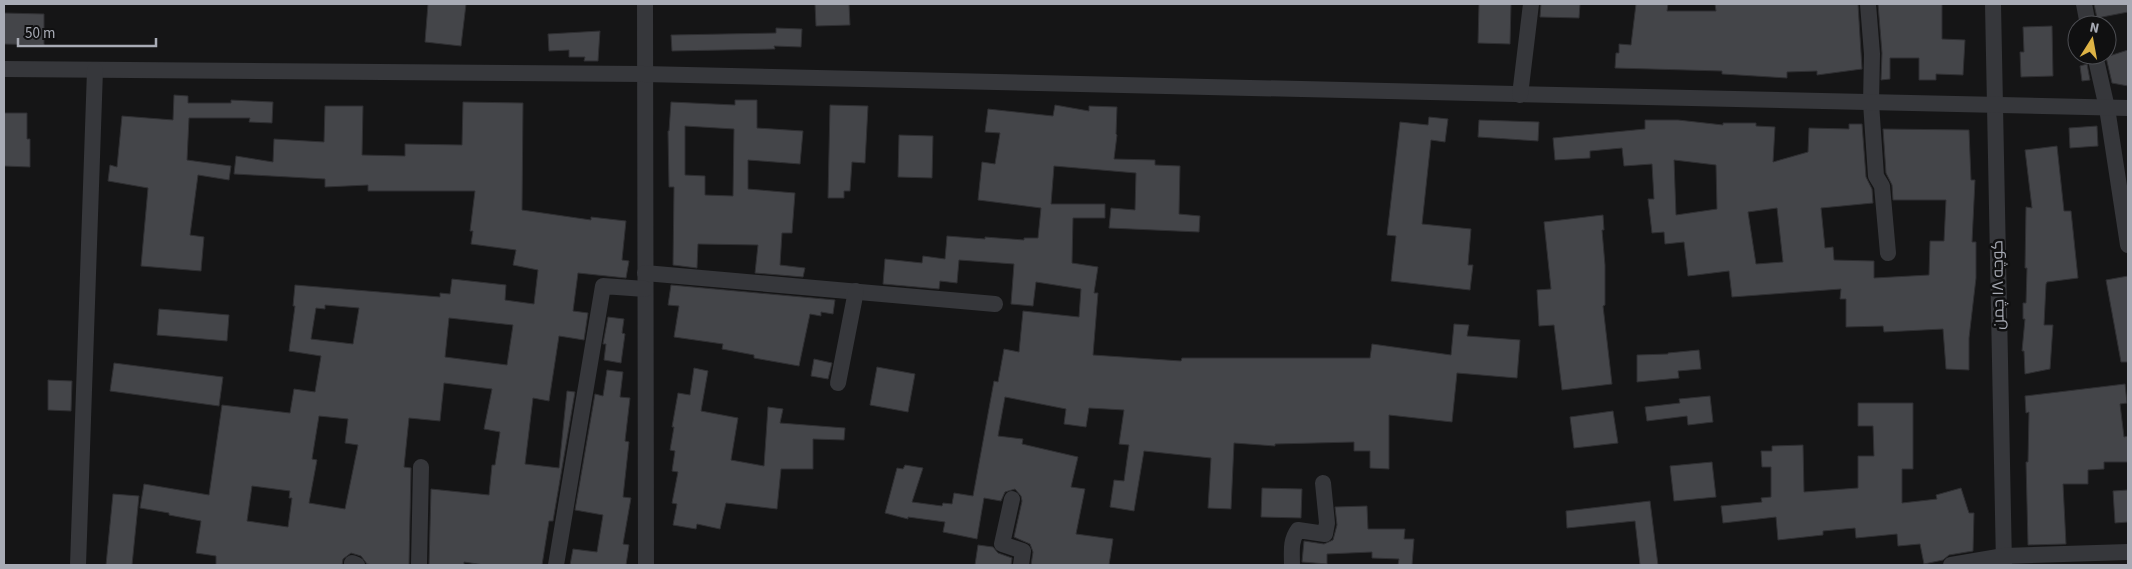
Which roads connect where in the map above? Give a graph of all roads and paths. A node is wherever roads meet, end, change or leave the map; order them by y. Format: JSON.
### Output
{"nodes":[{"id":1,"x":645,"y":4,"type":"edge"},
{"id":2,"x":1531,"y":4,"type":"edge"},
{"id":3,"x":1868,"y":4,"type":"edge"},
{"id":4,"x":1992,"y":4,"type":"edge"},
{"id":5,"x":2097,"y":65,"type":"edge"},
{"id":6,"x":4,"y":69,"type":"edge"},
{"id":7,"x":95,"y":70,"type":"junction"},
{"id":8,"x":644,"y":74,"type":"junction"},
{"id":9,"x":1520,"y":96,"type":"junction"},
{"id":10,"x":1871,"y":103,"type":"junction"},
{"id":11,"x":1994,"y":106,"type":"junction"},
{"id":12,"x":2107,"y":108,"type":"junction"},
{"id":13,"x":2128,"y":108,"type":"edge"},
{"id":14,"x":2128,"y":245,"type":"edge"},
{"id":15,"x":1888,"y":253,"type":"dead end"},
{"id":16,"x":645,"y":281,"type":"junction"},
{"id":17,"x":856,"y":291,"type":"junction"},
{"id":18,"x":995,"y":304,"type":"dead end"},
{"id":19,"x":838,"y":383,"type":"dead end"},
{"id":20,"x":420,"y":467,"type":"dead end"},
{"id":21,"x":1323,"y":483,"type":"dead end"},
{"id":22,"x":1012,"y":499,"type":"dead end"},
{"id":23,"x":2128,"y":552,"type":"edge"},
{"id":24,"x":2004,"y":561,"type":"edge"},
{"id":25,"x":78,"y":565,"type":"edge"},
{"id":26,"x":419,"y":565,"type":"edge"},
{"id":27,"x":556,"y":565,"type":"edge"},
{"id":28,"x":646,"y":565,"type":"edge"},
{"id":29,"x":1021,"y":565,"type":"edge"},
{"id":30,"x":1292,"y":565,"type":"edge"},
{"id":31,"x":1950,"y":565,"type":"edge"}],
"edges":[{"from":1,"to":8,"type":"street"},
{"from":2,"to":9,"type":"street"},
{"from":3,"to":10,"type":"street"},
{"from":4,"to":11,"type":"street","name":"كوچه ١٨ چمن"},
{"from":5,"to":12,"type":"street"},
{"from":6,"to":7,"type":"street"},
{"from":7,"to":8,"type":"street"},
{"from":7,"to":25,"type":"street"},
{"from":8,"to":9,"type":"street"},
{"from":8,"to":16,"type":"street"},
{"from":9,"to":10,"type":"street"},
{"from":10,"to":11,"type":"street"},
{"from":10,"to":15,"type":"street"},
{"from":11,"to":12,"type":"street"},
{"from":11,"to":24,"type":"street","name":"كوچه ١٨ چمن"},
{"from":12,"to":13,"type":"street"},
{"from":12,"to":14,"type":"street"},
{"from":16,"to":17,"type":"street"},
{"from":16,"to":27,"type":"street"},
{"from":16,"to":28,"type":"street"},
{"from":17,"to":18,"type":"street"},
{"from":17,"to":19,"type":"street"},
{"from":20,"to":26,"type":"street"},
{"from":21,"to":30,"type":"street"},
{"from":22,"to":29,"type":"street"},
{"from":23,"to":24,"type":"street"},
{"from":24,"to":31,"type":"street"}]}
